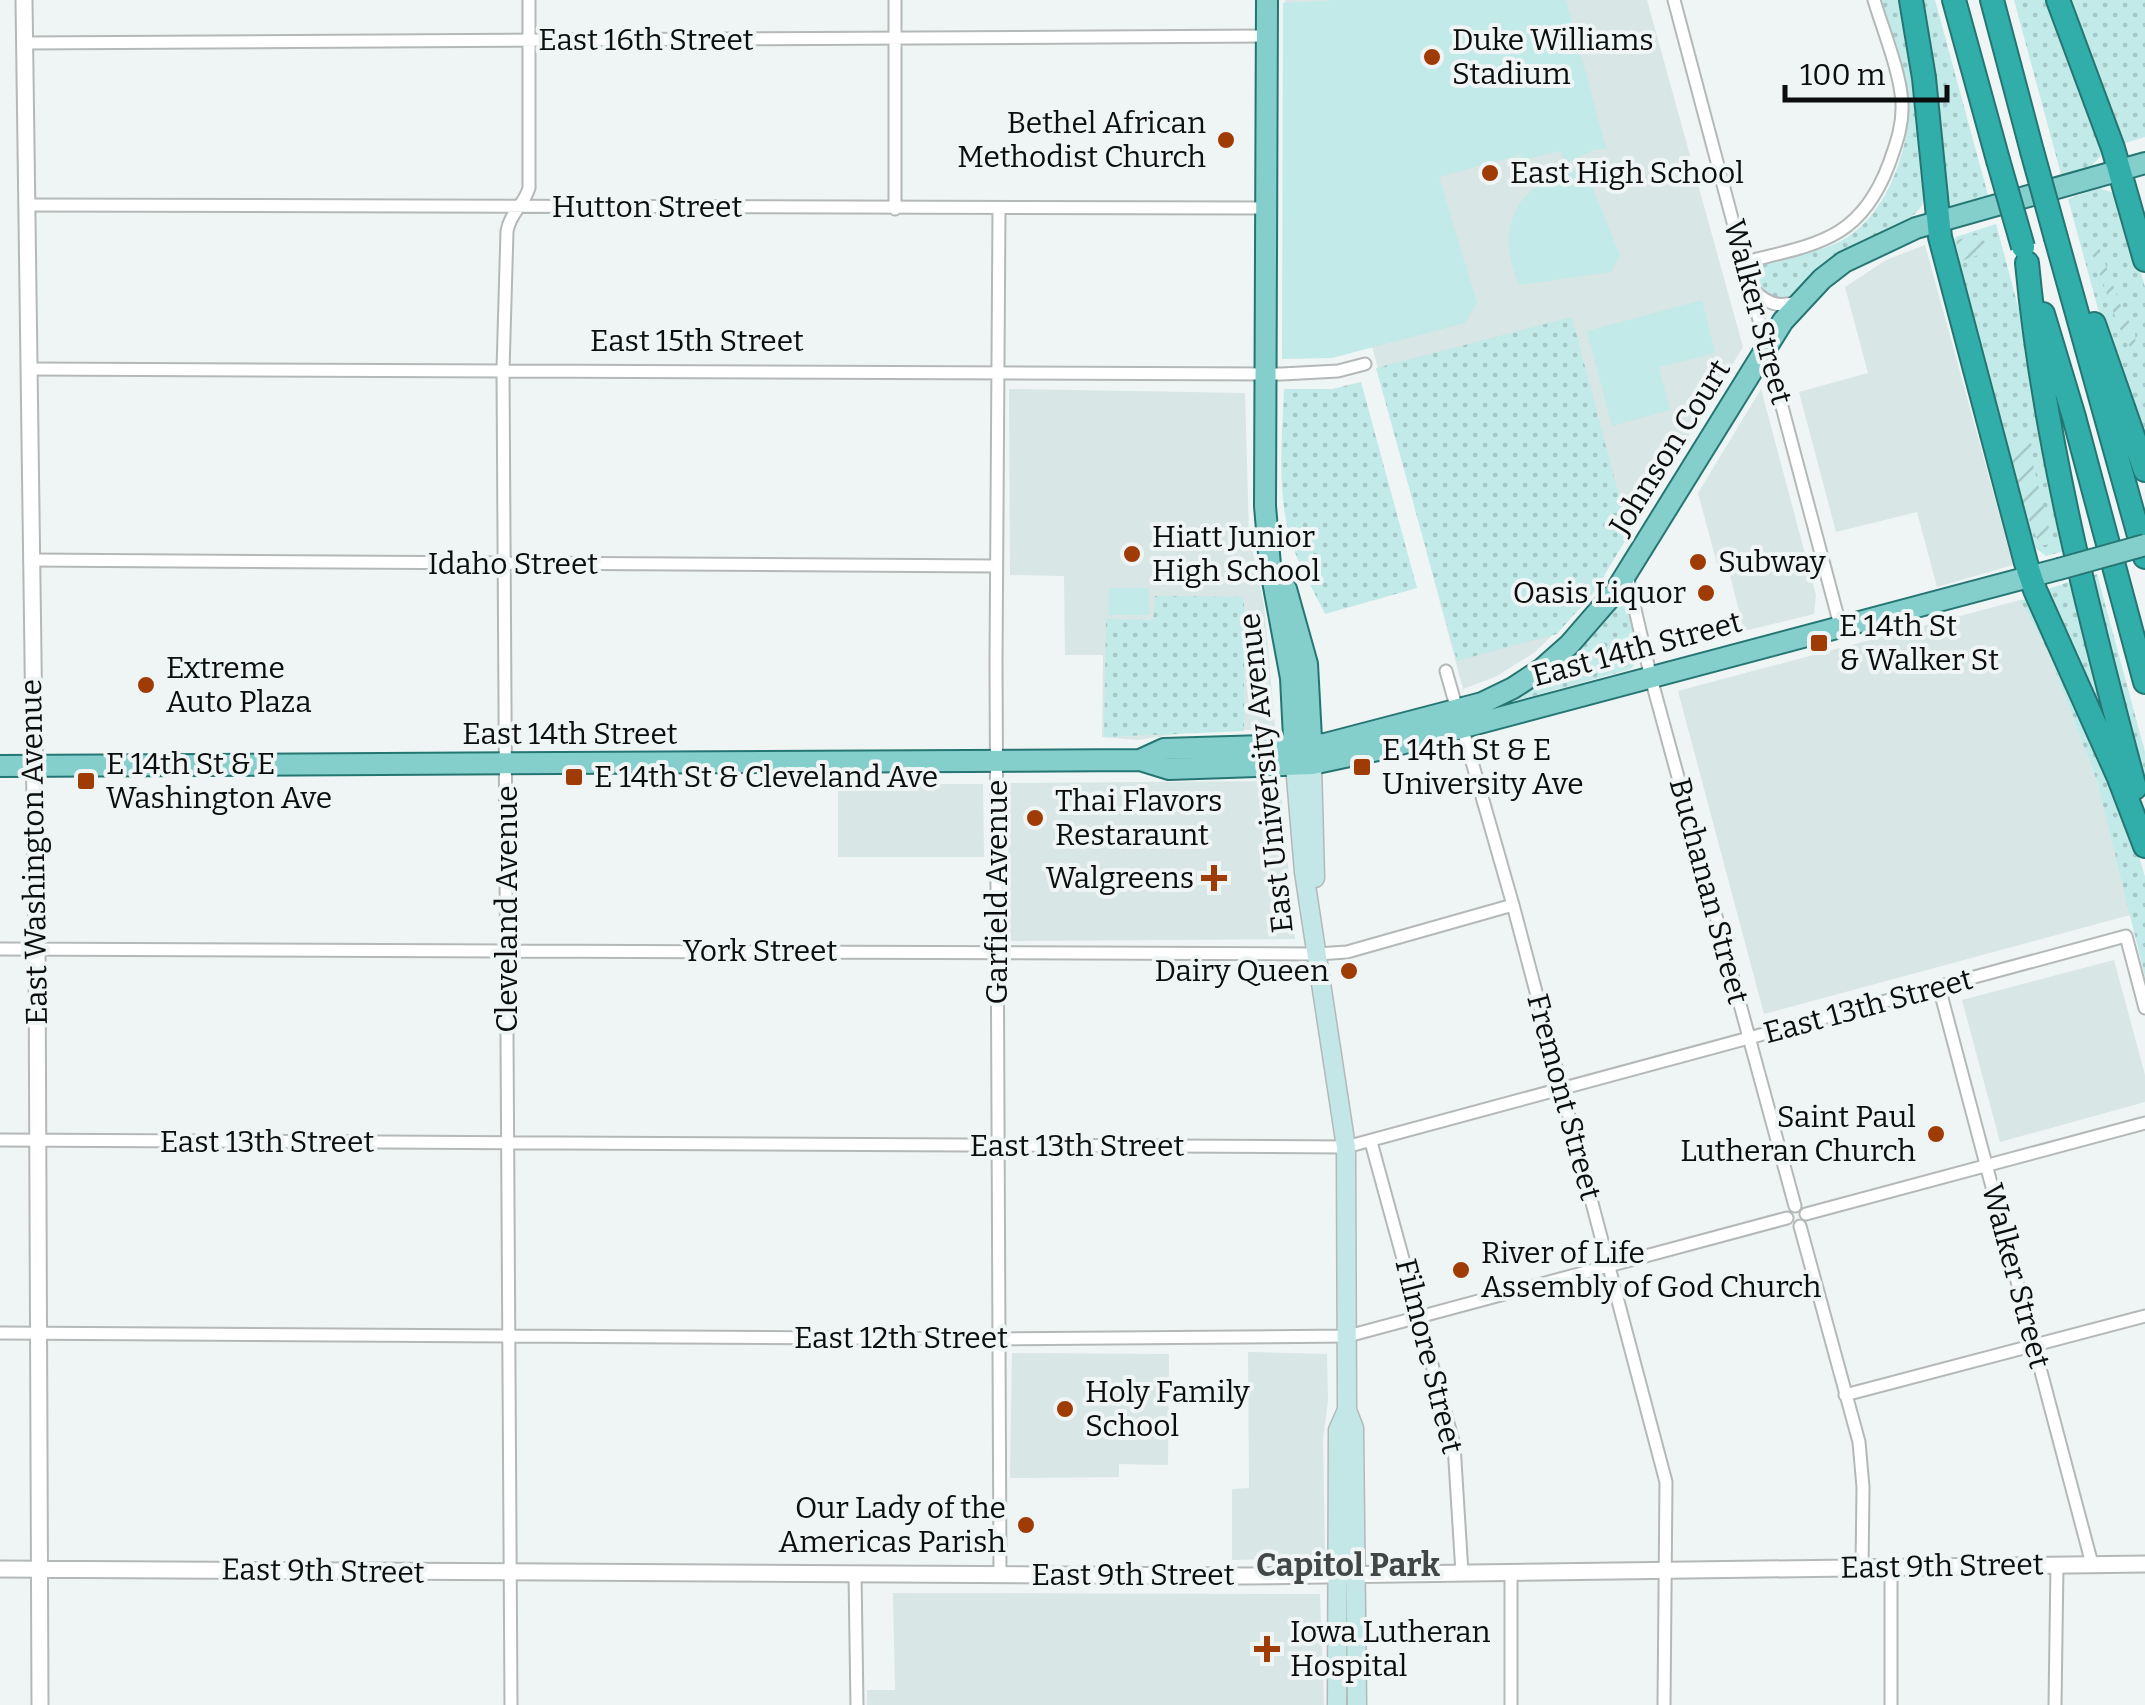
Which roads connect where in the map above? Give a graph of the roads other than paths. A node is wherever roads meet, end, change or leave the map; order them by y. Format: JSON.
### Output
{"nodes":[{"id":1,"x":24,"y":0,"type":"edge"},
{"id":2,"x":529,"y":0,"type":"edge"},
{"id":3,"x":895,"y":0,"type":"edge"},
{"id":4,"x":1267,"y":0,"type":"edge"},
{"id":5,"x":1674,"y":0,"type":"edge"},
{"id":6,"x":1874,"y":0,"type":"edge"},
{"id":7,"x":1911,"y":0,"type":"edge"},
{"id":8,"x":1954,"y":0,"type":"edge"},
{"id":9,"x":1992,"y":0,"type":"edge"},
{"id":10,"x":2058,"y":0,"type":"edge"},
{"id":11,"x":1267,"y":36,"type":"junction"},
{"id":12,"x":895,"y":39,"type":"junction"},
{"id":13,"x":529,"y":40,"type":"junction"},
{"id":14,"x":24,"y":43,"type":"junction"},
{"id":15,"x":2145,"y":162,"type":"edge"},
{"id":16,"x":2120,"y":169,"type":"junction"},
{"id":17,"x":26,"y":205,"type":"junction"},
{"id":18,"x":518,"y":207,"type":"junction"},
{"id":19,"x":895,"y":208,"type":"junction"},
{"id":20,"x":1268,"y":208,"type":"junction"},
{"id":21,"x":999,"y":209,"type":"junction"},
{"id":22,"x":1937,"y":221,"type":"junction"},
{"id":23,"x":2056,"y":238,"type":"junction"},
{"id":24,"x":2025,"y":255,"type":"junction"},
{"id":25,"x":2145,"y":260,"type":"edge"},
{"id":26,"x":1745,"y":262,"type":"junction"},
{"id":27,"x":1752,"y":288,"type":"junction"},
{"id":28,"x":1802,"y":299,"type":"junction"},
{"id":29,"x":1767,"y":346,"type":"junction"},
{"id":30,"x":1365,"y":364,"type":"dead end"},
{"id":31,"x":28,"y":369,"type":"junction"},
{"id":32,"x":504,"y":370,"type":"junction"},
{"id":33,"x":996,"y":372,"type":"junction"},
{"id":34,"x":1265,"y":374,"type":"junction"},
{"id":35,"x":2145,"y":470,"type":"edge"},
{"id":36,"x":2145,"y":545,"type":"edge"},
{"id":37,"x":2145,"y":557,"type":"edge"},
{"id":38,"x":30,"y":560,"type":"junction"},
{"id":39,"x":503,"y":565,"type":"junction"},
{"id":40,"x":996,"y":566,"type":"junction"},
{"id":41,"x":1627,"y":575,"type":"junction"},
{"id":42,"x":2030,"y":576,"type":"junction"},
{"id":43,"x":1840,"y":625,"type":"junction"},
{"id":44,"x":1446,"y":671,"type":"dead end"},
{"id":45,"x":1651,"y":678,"type":"junction"},
{"id":46,"x":2145,"y":682,"type":"edge"},
{"id":47,"x":1459,"y":718,"type":"junction"},
{"id":48,"x":1304,"y":754,"type":"junction"},
{"id":49,"x":996,"y":761,"type":"junction"},
{"id":50,"x":506,"y":764,"type":"junction"},
{"id":51,"x":0,"y":766,"type":"edge"},
{"id":52,"x":33,"y":766,"type":"junction"},
{"id":53,"x":2145,"y":823,"type":"edge"},
{"id":54,"x":2145,"y":846,"type":"edge"},
{"id":55,"x":1512,"y":905,"type":"junction"},
{"id":56,"x":0,"y":948,"type":"edge"},
{"id":57,"x":37,"y":948,"type":"junction"},
{"id":58,"x":508,"y":950,"type":"junction"},
{"id":59,"x":996,"y":953,"type":"junction"},
{"id":60,"x":1317,"y":954,"type":"junction"},
{"id":61,"x":1939,"y":988,"type":"junction"},
{"id":62,"x":2145,"y":1008,"type":"edge"},
{"id":63,"x":1748,"y":1038,"type":"junction"},
{"id":64,"x":1562,"y":1090,"type":"junction"},
{"id":65,"x":2145,"y":1123,"type":"edge"},
{"id":66,"x":0,"y":1140,"type":"edge"},
{"id":67,"x":38,"y":1140,"type":"junction"},
{"id":68,"x":1371,"y":1142,"type":"junction"},
{"id":69,"x":506,"y":1143,"type":"junction"},
{"id":70,"x":998,"y":1146,"type":"junction"},
{"id":71,"x":1346,"y":1147,"type":"junction"},
{"id":72,"x":1986,"y":1166,"type":"junction"},
{"id":73,"x":1797,"y":1216,"type":"junction"},
{"id":74,"x":1610,"y":1267,"type":"junction"},
{"id":75,"x":2145,"y":1316,"type":"edge"},
{"id":76,"x":1421,"y":1317,"type":"junction"},
{"id":77,"x":0,"y":1333,"type":"edge"},
{"id":78,"x":38,"y":1333,"type":"junction"},
{"id":79,"x":508,"y":1335,"type":"junction"},
{"id":80,"x":1348,"y":1336,"type":"junction"},
{"id":81,"x":1000,"y":1339,"type":"junction"},
{"id":82,"x":2034,"y":1346,"type":"junction"},
{"id":83,"x":1845,"y":1395,"type":"junction"},
{"id":84,"x":2092,"y":1564,"type":"junction"},
{"id":85,"x":2145,"y":1564,"type":"edge"},
{"id":86,"x":2057,"y":1565,"type":"junction"},
{"id":87,"x":1891,"y":1567,"type":"junction"},
{"id":88,"x":38,"y":1568,"type":"junction"},
{"id":89,"x":1862,"y":1568,"type":"junction"},
{"id":90,"x":0,"y":1569,"type":"edge"},
{"id":91,"x":1665,"y":1570,"type":"junction"},
{"id":92,"x":511,"y":1573,"type":"junction"},
{"id":93,"x":1462,"y":1573,"type":"junction"},
{"id":94,"x":1511,"y":1573,"type":"junction"},
{"id":95,"x":855,"y":1574,"type":"junction"},
{"id":96,"x":1000,"y":1574,"type":"junction"},
{"id":97,"x":1348,"y":1574,"type":"junction"},
{"id":98,"x":40,"y":1705,"type":"edge"},
{"id":99,"x":511,"y":1705,"type":"edge"},
{"id":100,"x":858,"y":1705,"type":"edge"},
{"id":101,"x":1337,"y":1705,"type":"edge"},
{"id":102,"x":1357,"y":1705,"type":"edge"},
{"id":103,"x":1511,"y":1705,"type":"edge"},
{"id":104,"x":1664,"y":1705,"type":"edge"},
{"id":105,"x":1891,"y":1705,"type":"edge"},
{"id":106,"x":2055,"y":1705,"type":"edge"}],
"edges":[{"from":1,"to":14,"type":"street","name":"East Washington Avenue"},
{"from":2,"to":13,"type":"street","name":"Cleveland Avenue"},
{"from":3,"to":12,"type":"street"},
{"from":4,"to":11,"type":"main road","name":"East University Avenue"},
{"from":5,"to":26,"type":"street","name":"Walker Street"},
{"from":6,"to":26,"type":"street"},
{"from":7,"to":22,"type":"highway"},
{"from":8,"to":24,"type":"highway","bridge":true},
{"from":9,"to":23,"type":"highway","bridge":true},
{"from":10,"to":16,"type":"highway"},
{"from":11,"to":12,"type":"street","name":"East 16th Street"},
{"from":11,"to":20,"type":"main road","name":"East University Avenue"},
{"from":12,"to":13,"type":"street","name":"East 16th Street"},
{"from":12,"to":19,"type":"street"},
{"from":13,"to":14,"type":"street","name":"East 16th Street"},
{"from":13,"to":18,"type":"street","name":"Cleveland Avenue"},
{"from":14,"to":17,"type":"street","name":"East Washington Avenue"},
{"from":15,"to":16,"type":"main road"},
{"from":16,"to":22,"type":"main road"},
{"from":16,"to":25,"type":"highway"},
{"from":17,"to":18,"type":"street","name":"Hutton Street"},
{"from":17,"to":31,"type":"street","name":"East Washington Avenue"},
{"from":18,"to":19,"type":"street","name":"Hutton Street"},
{"from":18,"to":32,"type":"street","name":"Cleveland Avenue"},
{"from":19,"to":21,"type":"street","name":"Hutton Street"},
{"from":20,"to":21,"type":"street","name":"Hutton Street"},
{"from":20,"to":34,"type":"main road","name":"East University Avenue"},
{"from":21,"to":33,"type":"street","name":"Garfield Avenue"},
{"from":22,"to":28,"type":"main road","name":"Johnson Court"},
{"from":22,"to":42,"type":"highway"},
{"from":23,"to":35,"type":"highway"},
{"from":23,"to":37,"type":"highway"},
{"from":24,"to":46,"type":"highway"},
{"from":24,"to":53,"type":"highway"},
{"from":26,"to":27,"type":"street","name":"Walker Street"},
{"from":27,"to":28,"type":"street"},
{"from":27,"to":29,"type":"street","name":"Walker Street"},
{"from":28,"to":29,"type":"main road","name":"Johnson Court"},
{"from":29,"to":41,"type":"main road","name":"Johnson Court"},
{"from":29,"to":43,"type":"street","name":"Walker Street"},
{"from":30,"to":34,"type":"street","name":"East 15th Street"},
{"from":31,"to":32,"type":"street","name":"East 15th Street"},
{"from":31,"to":38,"type":"street","name":"East Washington Avenue"},
{"from":32,"to":33,"type":"street","name":"East 15th Street"},
{"from":32,"to":39,"type":"street","name":"Cleveland Avenue"},
{"from":33,"to":34,"type":"street","name":"East 15th Street"},
{"from":33,"to":40,"type":"street","name":"Garfield Avenue"},
{"from":34,"to":48,"type":"main road","name":"East University Avenue"},
{"from":36,"to":42,"type":"main road","name":"East 14th Street","bridge":true},
{"from":38,"to":39,"type":"street","name":"Idaho Street"},
{"from":38,"to":52,"type":"street","name":"East Washington Avenue"},
{"from":39,"to":40,"type":"street","name":"Idaho Street"},
{"from":39,"to":50,"type":"street","name":"Cleveland Avenue"},
{"from":40,"to":49,"type":"street","name":"Garfield Avenue"},
{"from":41,"to":45,"type":"street","name":"Buchanan Street"},
{"from":41,"to":47,"type":"main road","name":"Johnson Court"},
{"from":42,"to":43,"type":"main road","name":"East 14th Street"},
{"from":42,"to":54,"type":"highway"},
{"from":43,"to":45,"type":"main road","name":"East 14th Street"},
{"from":44,"to":47,"type":"street","name":"Fremont Street"},
{"from":45,"to":47,"type":"main road","name":"East 14th Street"},
{"from":45,"to":63,"type":"street","name":"Buchanan Street"},
{"from":47,"to":48,"type":"main road","name":"East 14th Street"},
{"from":47,"to":55,"type":"street","name":"Fremont Street"},
{"from":48,"to":49,"type":"main road","name":"East 14th Street"},
{"from":48,"to":60,"type":"main road","name":"East University Avenue"},
{"from":49,"to":50,"type":"main road","name":"East 14th Street"},
{"from":49,"to":59,"type":"street","name":"Garfield Avenue"},
{"from":50,"to":52,"type":"main road","name":"East 14th Street"},
{"from":50,"to":58,"type":"street","name":"Cleveland Avenue"},
{"from":51,"to":52,"type":"main road","name":"East 14th Street"},
{"from":52,"to":57,"type":"street","name":"East Washington Avenue"},
{"from":55,"to":60,"type":"street","name":"York Street"},
{"from":55,"to":64,"type":"street","name":"Fremont Street"},
{"from":56,"to":57,"type":"street","name":"York Street"},
{"from":57,"to":58,"type":"street","name":"York Street"},
{"from":57,"to":67,"type":"street","name":"East Washington Avenue"},
{"from":58,"to":59,"type":"street","name":"York Street"},
{"from":58,"to":69,"type":"street","name":"Cleveland Avenue"},
{"from":59,"to":60,"type":"street","name":"York Street"},
{"from":59,"to":70,"type":"street","name":"Garfield Avenue"},
{"from":60,"to":71,"type":"main road","name":"East University Avenue"},
{"from":61,"to":62,"type":"street","name":"East 13th Street"},
{"from":61,"to":63,"type":"street","name":"East 13th Street"},
{"from":61,"to":72,"type":"street","name":"Walker Street"},
{"from":63,"to":64,"type":"street","name":"East 13th Street"},
{"from":63,"to":73,"type":"street","name":"Buchanan Street"},
{"from":64,"to":68,"type":"street","name":"East 13th Street"},
{"from":64,"to":74,"type":"street","name":"Fremont Street"},
{"from":65,"to":72,"type":"street","name":"East 12th Street"},
{"from":66,"to":67,"type":"street","name":"East 13th Street"},
{"from":67,"to":69,"type":"street","name":"East 13th Street"},
{"from":67,"to":78,"type":"street","name":"East Washington Avenue"},
{"from":68,"to":71,"type":"street","name":"East 13th Street"},
{"from":68,"to":76,"type":"street","name":"Filmore Street"},
{"from":69,"to":70,"type":"street","name":"East 13th Street"},
{"from":69,"to":79,"type":"street","name":"Cleveland Avenue"},
{"from":70,"to":71,"type":"street","name":"East 13th Street"},
{"from":70,"to":81,"type":"street","name":"Garfield Avenue"},
{"from":71,"to":80,"type":"main road","name":"East University Avenue"},
{"from":72,"to":73,"type":"street","name":"East 12th Street"},
{"from":72,"to":82,"type":"street","name":"Walker Street"},
{"from":73,"to":74,"type":"street","name":"East 12th Street"},
{"from":73,"to":83,"type":"street","name":"Buchanan Street"},
{"from":74,"to":76,"type":"street","name":"East 12th Street"},
{"from":74,"to":91,"type":"street","name":"Fremont Street"},
{"from":75,"to":82,"type":"street"},
{"from":76,"to":80,"type":"street","name":"East 12th Street"},
{"from":76,"to":93,"type":"street","name":"Filmore Street"},
{"from":77,"to":78,"type":"street","name":"East 12th Street"},
{"from":78,"to":79,"type":"street","name":"East 12th Street"},
{"from":78,"to":88,"type":"street","name":"East Washington Avenue"},
{"from":79,"to":81,"type":"street","name":"East 12th Street"},
{"from":79,"to":92,"type":"street","name":"Cleveland Avenue"},
{"from":80,"to":81,"type":"street","name":"East 12th Street"},
{"from":80,"to":97,"type":"main road","name":"East University Avenue"},
{"from":81,"to":96,"type":"street","name":"Garfield Avenue"},
{"from":82,"to":83,"type":"street"},
{"from":82,"to":84,"type":"street","name":"Walker Street"},
{"from":83,"to":89,"type":"street","name":"Buchanan Street"},
{"from":84,"to":85,"type":"street","name":"East 9th Street"},
{"from":84,"to":86,"type":"street","name":"East 9th Street"},
{"from":86,"to":87,"type":"street","name":"East 9th Street"},
{"from":86,"to":106,"type":"street"},
{"from":87,"to":89,"type":"street","name":"East 9th Street"},
{"from":87,"to":105,"type":"street"},
{"from":88,"to":90,"type":"street","name":"East 9th Street"},
{"from":88,"to":92,"type":"street","name":"East 9th Street"},
{"from":88,"to":98,"type":"street","name":"East Washington Avenue"},
{"from":89,"to":91,"type":"street","name":"East 9th Street"},
{"from":91,"to":94,"type":"street","name":"East 9th Street"},
{"from":91,"to":104,"type":"street","name":"Fremont Street"},
{"from":92,"to":95,"type":"street","name":"East 9th Street"},
{"from":92,"to":99,"type":"street","name":"Cleveland Avenue"},
{"from":93,"to":94,"type":"street","name":"East 9th Street"},
{"from":93,"to":97,"type":"street","name":"East 9th Street"},
{"from":94,"to":103,"type":"street"},
{"from":95,"to":96,"type":"street","name":"East 9th Street"},
{"from":95,"to":100,"type":"street"},
{"from":96,"to":97,"type":"street","name":"East 9th Street"},
{"from":97,"to":101,"type":"main road","name":"East University Avenue"},
{"from":97,"to":102,"type":"main road","name":"East University Avenue"}]}
